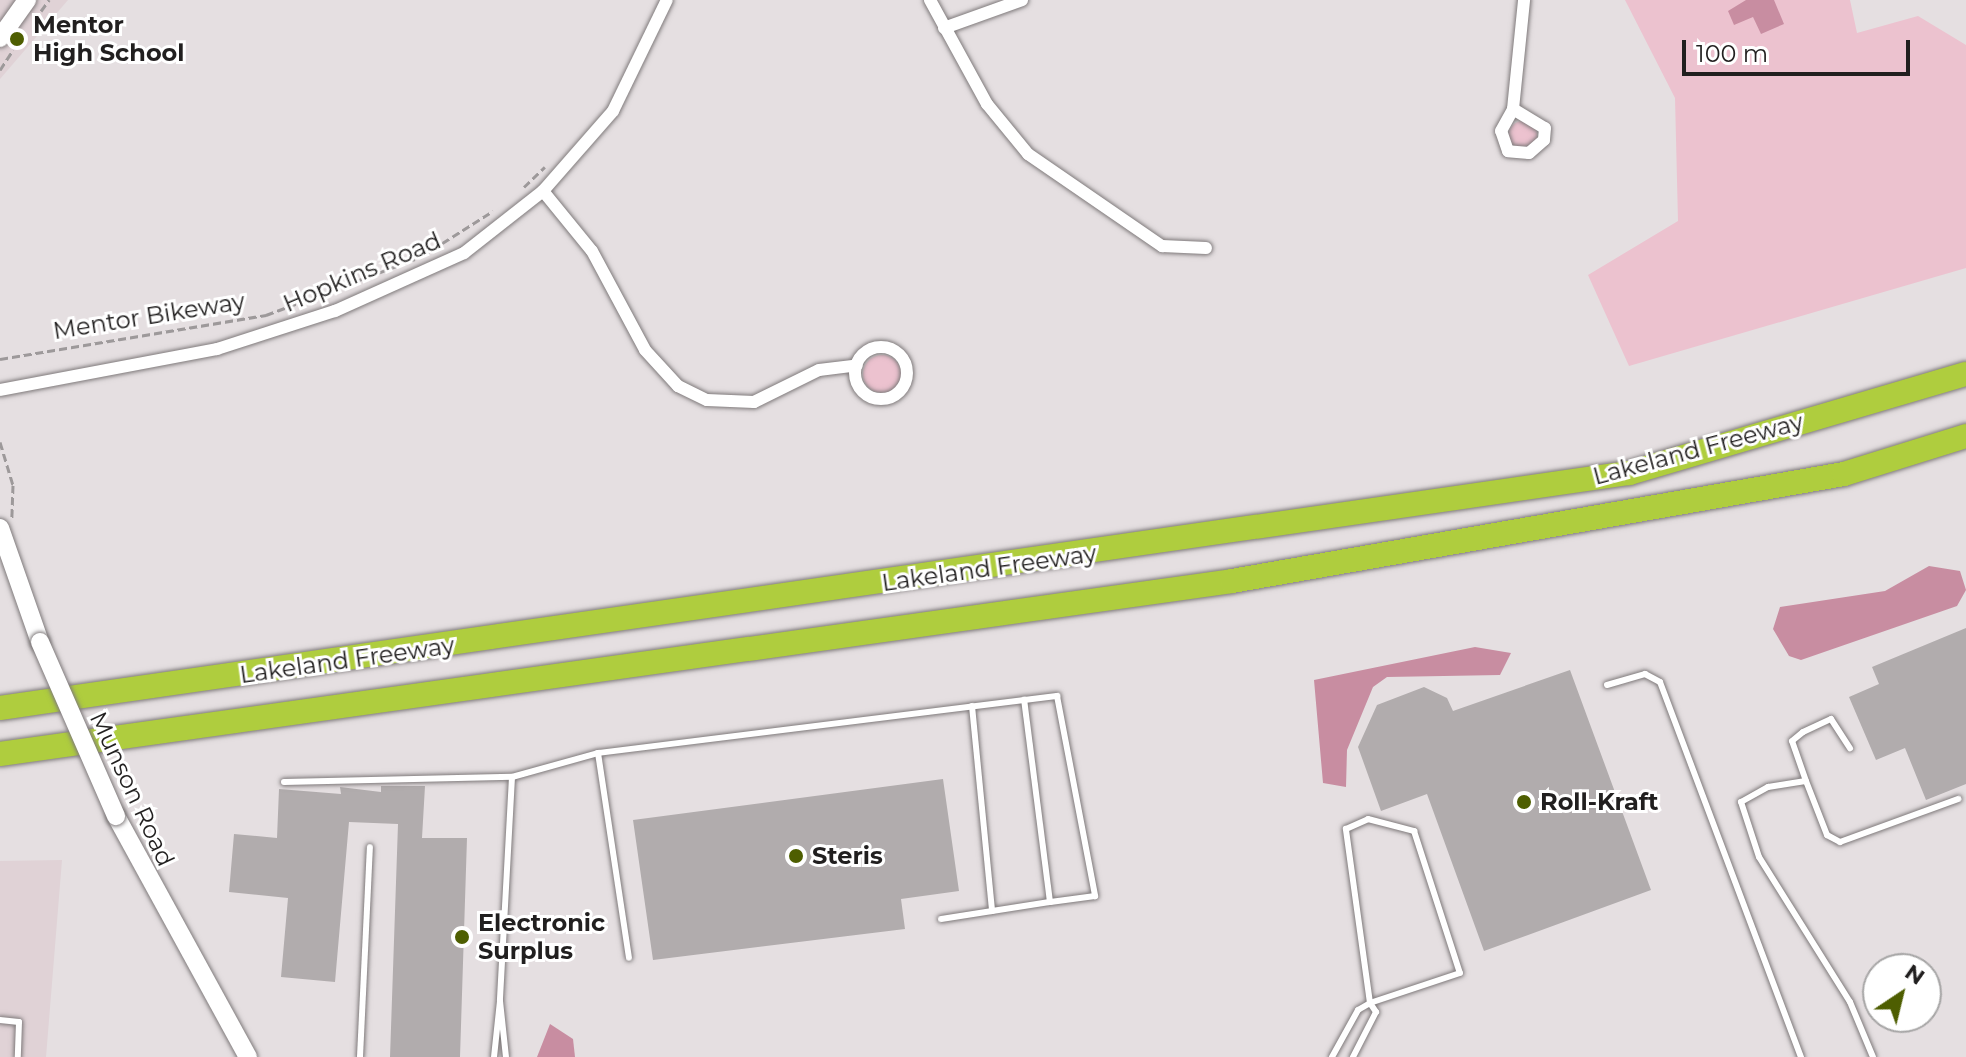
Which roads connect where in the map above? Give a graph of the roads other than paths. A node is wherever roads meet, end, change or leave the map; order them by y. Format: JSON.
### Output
{"nodes":[{"id":1,"x":27,"y":0,"type":"edge"},
{"id":2,"x":667,"y":0,"type":"edge"},
{"id":3,"x":930,"y":0,"type":"edge"},
{"id":4,"x":1022,"y":0,"type":"edge"},
{"id":5,"x":1524,"y":0,"type":"edge"},
{"id":6,"x":944,"y":28,"type":"junction"},
{"id":7,"x":0,"y":38,"type":"edge"},
{"id":8,"x":1513,"y":109,"type":"dead end"},
{"id":9,"x":543,"y":191,"type":"junction"},
{"id":10,"x":1206,"y":248,"type":"dead end"},
{"id":11,"x":857,"y":365,"type":"junction"},
{"id":12,"x":1966,"y":374,"type":"edge"},
{"id":13,"x":0,"y":390,"type":"edge"},
{"id":14,"x":1966,"y":436,"type":"edge"},
{"id":15,"x":2,"y":534,"type":"edge"},
{"id":16,"x":1607,"y":685,"type":"dead end"},
{"id":17,"x":1024,"y":700,"type":"junction"},
{"id":18,"x":972,"y":706,"type":"junction"},
{"id":19,"x":0,"y":708,"type":"edge"},
{"id":20,"x":1850,"y":748,"type":"dead end"},
{"id":21,"x":598,"y":753,"type":"junction"},
{"id":22,"x":0,"y":754,"type":"edge"},
{"id":23,"x":512,"y":777,"type":"junction"},
{"id":24,"x":1806,"y":781,"type":"junction"},
{"id":25,"x":284,"y":782,"type":"dead end"},
{"id":26,"x":1958,"y":799,"type":"dead end"},
{"id":27,"x":370,"y":847,"type":"dead end"},
{"id":28,"x":1050,"y":902,"type":"junction"},
{"id":29,"x":992,"y":911,"type":"junction"},
{"id":30,"x":941,"y":919,"type":"dead end"},
{"id":31,"x":629,"y":958,"type":"dead end"},
{"id":32,"x":500,"y":1001,"type":"junction"},
{"id":33,"x":1370,"y":1003,"type":"junction"},
{"id":34,"x":0,"y":1020,"type":"edge"},
{"id":35,"x":18,"y":1057,"type":"edge"},
{"id":36,"x":248,"y":1057,"type":"edge"},
{"id":37,"x":360,"y":1057,"type":"edge"},
{"id":38,"x":494,"y":1057,"type":"edge"},
{"id":39,"x":506,"y":1057,"type":"edge"},
{"id":40,"x":1332,"y":1057,"type":"edge"},
{"id":41,"x":1353,"y":1057,"type":"edge"},
{"id":42,"x":1801,"y":1057,"type":"edge"},
{"id":43,"x":1873,"y":1057,"type":"edge"}],
"edges":[{"from":1,"to":7,"type":"street"},
{"from":2,"to":9,"type":"street","name":"Hopkins Road"},
{"from":3,"to":6,"type":"street"},
{"from":4,"to":6,"type":"street"},
{"from":5,"to":8,"type":"street"},
{"from":6,"to":10,"type":"street"},
{"from":9,"to":11,"type":"street"},
{"from":9,"to":13,"type":"street","name":"Hopkins Road"},
{"from":11,"to":11,"type":"street"},
{"from":12,"to":19,"type":"highway","name":"Lakeland Freeway"},
{"from":14,"to":22,"type":"highway","name":"Lakeland Freeway"},
{"from":15,"to":36,"type":"street","name":"Munson Road","bridge":true},
{"from":16,"to":42,"type":"lane"},
{"from":17,"to":18,"type":"lane"},
{"from":17,"to":28,"type":"lane"},
{"from":17,"to":28,"type":"lane"},
{"from":18,"to":21,"type":"lane"},
{"from":18,"to":29,"type":"lane"},
{"from":20,"to":24,"type":"lane"},
{"from":21,"to":23,"type":"lane"},
{"from":21,"to":31,"type":"lane"},
{"from":23,"to":25,"type":"lane"},
{"from":23,"to":32,"type":"lane"},
{"from":24,"to":26,"type":"lane"},
{"from":24,"to":43,"type":"lane"},
{"from":27,"to":37,"type":"lane"},
{"from":28,"to":29,"type":"lane"},
{"from":29,"to":30,"type":"lane"},
{"from":32,"to":38,"type":"lane"},
{"from":32,"to":39,"type":"lane"},
{"from":33,"to":33,"type":"lane"},
{"from":33,"to":40,"type":"lane"},
{"from":33,"to":41,"type":"lane"},
{"from":34,"to":35,"type":"lane"}]}
